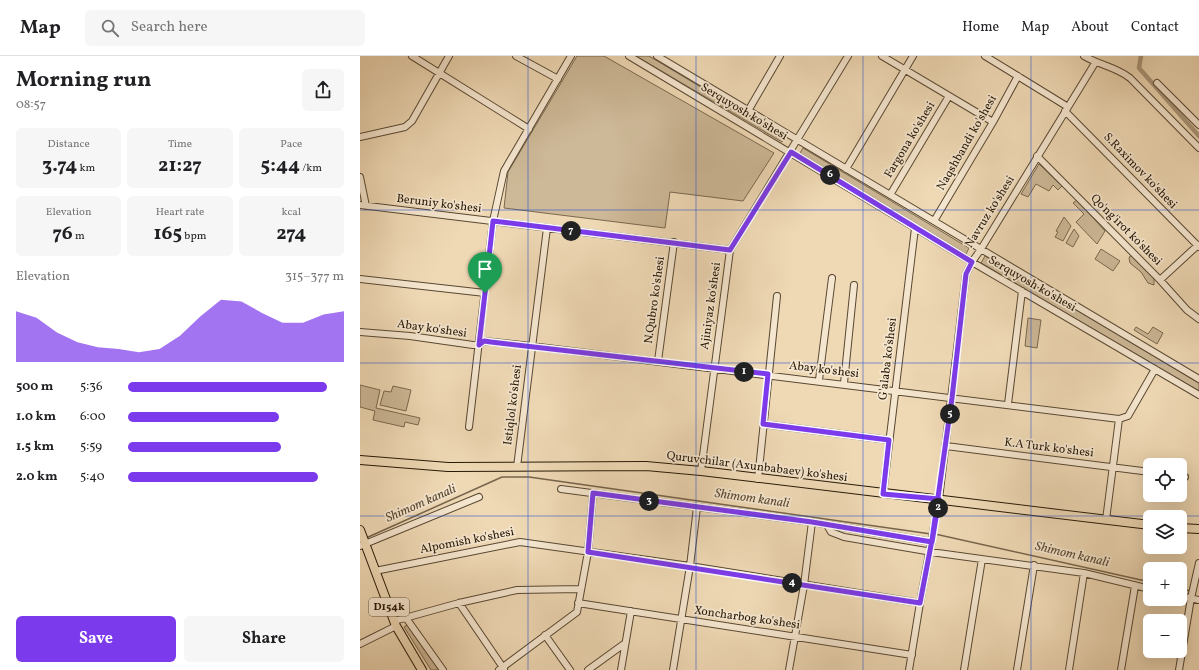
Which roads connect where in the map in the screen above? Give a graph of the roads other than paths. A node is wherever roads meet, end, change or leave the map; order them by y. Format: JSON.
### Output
{"nodes":[{"id":1,"x":412,"y":56,"type":"edge"},
{"id":2,"x":449,"y":56,"type":"edge"},
{"id":3,"x":516,"y":56,"type":"edge"},
{"id":4,"x":571,"y":56,"type":"edge"},
{"id":5,"x":628,"y":56,"type":"edge"},
{"id":6,"x":657,"y":56,"type":"edge"},
{"id":7,"x":780,"y":56,"type":"edge"},
{"id":8,"x":848,"y":56,"type":"edge"},
{"id":9,"x":882,"y":56,"type":"edge"},
{"id":10,"x":913,"y":56,"type":"edge"},
{"id":11,"x":985,"y":56,"type":"edge"},
{"id":12,"x":1084,"y":56,"type":"edge"},
{"id":13,"x":1095,"y":63,"type":"junction"},
{"id":14,"x":905,"y":69,"type":"junction"},
{"id":15,"x":439,"y":73,"type":"junction"},
{"id":16,"x":1018,"y":76,"type":"junction"},
{"id":17,"x":558,"y":79,"type":"junction"},
{"id":18,"x":1157,"y":83,"type":"dead end"},
{"id":19,"x":949,"y":96,"type":"junction"},
{"id":20,"x":1066,"y":109,"type":"junction"},
{"id":21,"x":748,"y":111,"type":"junction"},
{"id":22,"x":993,"y":122,"type":"junction"},
{"id":23,"x":1199,"y":125,"type":"edge"},
{"id":24,"x":529,"y":130,"type":"junction"},
{"id":25,"x":360,"y":137,"type":"edge"},
{"id":26,"x":798,"y":142,"type":"junction"},
{"id":27,"x":1199,"y":148,"type":"edge"},
{"id":28,"x":791,"y":152,"type":"junction"},
{"id":29,"x":1037,"y":156,"type":"junction"},
{"id":30,"x":846,"y":169,"type":"junction"},
{"id":31,"x":360,"y":177,"type":"edge"},
{"id":32,"x":890,"y":195,"type":"junction"},
{"id":33,"x":363,"y":206,"type":"edge"},
{"id":34,"x":493,"y":221,"type":"junction"},
{"id":35,"x":934,"y":221,"type":"junction"},
{"id":36,"x":547,"y":228,"type":"junction"},
{"id":37,"x":915,"y":228,"type":"junction"},
{"id":38,"x":674,"y":242,"type":"junction"},
{"id":39,"x":1198,"y":246,"type":"edge"},
{"id":40,"x":981,"y":249,"type":"junction"},
{"id":41,"x":730,"y":250,"type":"junction"},
{"id":42,"x":972,"y":262,"type":"junction"},
{"id":43,"x":832,"y":278,"type":"dead end"},
{"id":44,"x":360,"y":279,"type":"edge"},
{"id":45,"x":1160,"y":280,"type":"junction"},
{"id":46,"x":854,"y":285,"type":"dead end"},
{"id":47,"x":1022,"y":291,"type":"junction"},
{"id":48,"x":485,"y":293,"type":"junction"},
{"id":49,"x":777,"y":296,"type":"dead end"},
{"id":50,"x":1199,"y":319,"type":"edge"},
{"id":51,"x":360,"y":332,"type":"edge"},
{"id":52,"x":479,"y":345,"type":"junction"},
{"id":53,"x":531,"y":346,"type":"junction"},
{"id":54,"x":658,"y":361,"type":"junction"},
{"id":55,"x":714,"y":368,"type":"junction"},
{"id":56,"x":1155,"y":369,"type":"junction"},
{"id":57,"x":768,"y":374,"type":"junction"},
{"id":58,"x":1199,"y":379,"type":"edge"},
{"id":59,"x":819,"y":380,"type":"junction"},
{"id":60,"x":844,"y":383,"type":"junction"},
{"id":61,"x":895,"y":389,"type":"junction"},
{"id":62,"x":1199,"y":395,"type":"edge"},
{"id":63,"x":952,"y":398,"type":"junction"},
{"id":64,"x":1008,"y":404,"type":"junction"},
{"id":65,"x":1119,"y":419,"type":"junction"},
{"id":66,"x":763,"y":424,"type":"junction"},
{"id":67,"x":469,"y":427,"type":"dead end"},
{"id":68,"x":889,"y":440,"type":"junction"},
{"id":69,"x":946,"y":446,"type":"junction"},
{"id":70,"x":360,"y":460,"type":"edge"},
{"id":71,"x":517,"y":467,"type":"junction"},
{"id":72,"x":1114,"y":468,"type":"junction"},
{"id":73,"x":701,"y":471,"type":"junction"},
{"id":74,"x":1143,"y":471,"type":"edge"},
{"id":75,"x":758,"y":479,"type":"junction"},
{"id":76,"x":561,"y":489,"type":"dead end"},
{"id":77,"x":593,"y":493,"type":"junction"},
{"id":78,"x":883,"y":494,"type":"junction"},
{"id":79,"x":479,"y":497,"type":"dead end"},
{"id":80,"x":939,"y":499,"type":"junction"},
{"id":81,"x":697,"y":507,"type":"junction"},
{"id":82,"x":1106,"y":520,"type":"junction"},
{"id":83,"x":812,"y":522,"type":"junction"},
{"id":84,"x":1143,"y":523,"type":"edge"},
{"id":85,"x":827,"y":525,"type":"junction"},
{"id":86,"x":1187,"y":529,"type":"edge"},
{"id":87,"x":1199,"y":530,"type":"edge"},
{"id":88,"x":362,"y":539,"type":"edge"},
{"id":89,"x":932,"y":541,"type":"junction"},
{"id":90,"x":588,"y":552,"type":"junction"},
{"id":91,"x":930,"y":552,"type":"junction"},
{"id":92,"x":982,"y":559,"type":"junction"},
{"id":93,"x":1199,"y":564,"type":"edge"},
{"id":94,"x":690,"y":566,"type":"junction"},
{"id":95,"x":1034,"y":566,"type":"junction"},
{"id":96,"x":375,"y":571,"type":"junction"},
{"id":97,"x":1084,"y":573,"type":"junction"},
{"id":98,"x":804,"y":585,"type":"junction"},
{"id":99,"x":1135,"y":586,"type":"junction"},
{"id":100,"x":1143,"y":588,"type":"edge"},
{"id":101,"x":581,"y":589,"type":"junction"},
{"id":102,"x":1187,"y":597,"type":"edge"},
{"id":103,"x":1191,"y":598,"type":"junction"},
{"id":104,"x":1199,"y":600,"type":"edge"},
{"id":105,"x":458,"y":603,"type":"junction"},
{"id":106,"x":578,"y":603,"type":"junction"},
{"id":107,"x":920,"y":603,"type":"junction"},
{"id":108,"x":631,"y":611,"type":"junction"},
{"id":109,"x":406,"y":618,"type":"junction"},
{"id":110,"x":681,"y":619,"type":"junction"},
{"id":111,"x":395,"y":623,"type":"junction"},
{"id":112,"x":544,"y":635,"type":"junction"},
{"id":113,"x":795,"y":636,"type":"junction"},
{"id":114,"x":360,"y":644,"type":"edge"},
{"id":115,"x":624,"y":644,"type":"junction"},
{"id":116,"x":912,"y":655,"type":"junction"},
{"id":117,"x":502,"y":669,"type":"edge"},
{"id":118,"x":422,"y":670,"type":"edge"},
{"id":119,"x":443,"y":670,"type":"edge"},
{"id":120,"x":570,"y":670,"type":"edge"},
{"id":121,"x":588,"y":670,"type":"edge"},
{"id":122,"x":621,"y":670,"type":"edge"},
{"id":123,"x":675,"y":670,"type":"edge"},
{"id":124,"x":789,"y":670,"type":"edge"},
{"id":125,"x":909,"y":670,"type":"edge"},
{"id":126,"x":964,"y":670,"type":"edge"},
{"id":127,"x":1017,"y":670,"type":"edge"},
{"id":128,"x":1069,"y":670,"type":"edge"},
{"id":129,"x":1121,"y":670,"type":"edge"},
{"id":130,"x":1179,"y":670,"type":"edge"}],
"edges":[{"from":1,"to":15,"type":"street"},
{"from":2,"to":15,"type":"street"},
{"from":3,"to":17,"type":"street"},
{"from":4,"to":17,"type":"street"},
{"from":5,"to":28,"type":"street","name":"Serquyosh ko'shesi"},
{"from":6,"to":21,"type":"street","name":"Serquyosh ko'shesi"},
{"from":7,"to":21,"type":"street"},
{"from":8,"to":26,"type":"street","name":"Ajiniyaz ko'shesi"},
{"from":9,"to":14,"type":"street"},
{"from":10,"to":14,"type":"street"},
{"from":11,"to":16,"type":"street","name":"S.Raximov ko'shesi"},
{"from":12,"to":13,"type":"street"},
{"from":13,"to":20,"type":"street","name":"Navruz ko'shesi"},
{"from":13,"to":27,"type":"street"},
{"from":14,"to":19,"type":"street"},
{"from":14,"to":30,"type":"street"},
{"from":15,"to":24,"type":"street"},
{"from":15,"to":25,"type":"street"},
{"from":16,"to":20,"type":"street","name":"S.Raximov ko'shesi"},
{"from":16,"to":22,"type":"street","name":"Naqshbandi ko'shesi"},
{"from":17,"to":24,"type":"street"},
{"from":18,"to":23,"type":"street"},
{"from":19,"to":22,"type":"street"},
{"from":19,"to":32,"type":"street","name":"Fargona ko'shesi"},
{"from":20,"to":29,"type":"street","name":"Navruz ko'shesi"},
{"from":20,"to":39,"type":"street","name":"S.Raximov ko'shesi"},
{"from":21,"to":26,"type":"street","name":"Serquyosh ko'shesi"},
{"from":22,"to":35,"type":"street","name":"Naqshbandi ko'shesi"},
{"from":24,"to":34,"type":"street"},
{"from":26,"to":28,"type":"street","name":"Ajiniyaz ko'shesi"},
{"from":26,"to":30,"type":"street","name":"Serquyosh ko'shesi"},
{"from":28,"to":37,"type":"street","name":"Serquyosh ko'shesi"},
{"from":28,"to":41,"type":"street","name":"Ajiniyaz ko'shesi"},
{"from":29,"to":40,"type":"street","name":"Navruz ko'shesi"},
{"from":29,"to":45,"type":"street","name":"Qo'ng'irot ko'shesi"},
{"from":30,"to":32,"type":"street","name":"Serquyosh ko'shesi"},
{"from":31,"to":33,"type":"street"},
{"from":32,"to":35,"type":"street","name":"Serquyosh ko'shesi"},
{"from":33,"to":34,"type":"street","name":"Beruniy ko'shesi"},
{"from":34,"to":36,"type":"street","name":"Beruniy ko'shesi"},
{"from":34,"to":48,"type":"street"},
{"from":35,"to":40,"type":"street","name":"Serquyosh ko'shesi"},
{"from":36,"to":38,"type":"street","name":"Beruniy ko'shesi"},
{"from":36,"to":53,"type":"street","name":"Istiqlol ko'shesi"},
{"from":37,"to":42,"type":"street","name":"Serquyosh ko'shesi"},
{"from":37,"to":61,"type":"street","name":"G'alaba ko'shesi"},
{"from":38,"to":41,"type":"street","name":"Beruniy ko'shesi"},
{"from":38,"to":54,"type":"street","name":"N.Qubro ko'shesi"},
{"from":39,"to":45,"type":"street"},
{"from":40,"to":42,"type":"street","name":"Navruz ko'shesi"},
{"from":40,"to":58,"type":"street","name":"Serquyosh ko'shesi"},
{"from":41,"to":55,"type":"street","name":"Ajiniyaz ko'shesi"},
{"from":42,"to":47,"type":"street","name":"Serquyosh ko'shesi"},
{"from":42,"to":63,"type":"street","name":"Navruz ko'shesi"},
{"from":43,"to":59,"type":"street"},
{"from":44,"to":48,"type":"street"},
{"from":45,"to":50,"type":"street","name":"Qo'ng'irot ko'shesi"},
{"from":46,"to":60,"type":"street"},
{"from":47,"to":56,"type":"street","name":"Serquyosh ko'shesi"},
{"from":47,"to":64,"type":"street"},
{"from":48,"to":52,"type":"street"},
{"from":49,"to":57,"type":"street"},
{"from":51,"to":52,"type":"street","name":"Abay ko'shesi"},
{"from":52,"to":53,"type":"street","name":"Abay ko'shesi"},
{"from":52,"to":67,"type":"street"},
{"from":53,"to":54,"type":"street","name":"Abay ko'shesi"},
{"from":53,"to":71,"type":"street","name":"Istiqlol ko'shesi"},
{"from":54,"to":55,"type":"street","name":"Abay ko'shesi"},
{"from":55,"to":57,"type":"street","name":"Abay ko'shesi"},
{"from":55,"to":73,"type":"street","name":"Ajiniyaz ko'shesi"},
{"from":56,"to":62,"type":"street","name":"Serquyosh ko'shesi"},
{"from":56,"to":65,"type":"street"},
{"from":57,"to":59,"type":"street","name":"Abay ko'shesi"},
{"from":57,"to":66,"type":"street"},
{"from":59,"to":60,"type":"street","name":"Abay ko'shesi"},
{"from":60,"to":61,"type":"street","name":"Abay ko'shesi"},
{"from":61,"to":63,"type":"street","name":"Abay ko'shesi"},
{"from":61,"to":68,"type":"street","name":"G'alaba ko'shesi"},
{"from":63,"to":64,"type":"street","name":"Abay ko'shesi"},
{"from":63,"to":69,"type":"street","name":"Navruz ko'shesi"},
{"from":64,"to":65,"type":"street","name":"Abay ko'shesi"},
{"from":65,"to":72,"type":"street"},
{"from":66,"to":68,"type":"street"},
{"from":66,"to":75,"type":"street"},
{"from":68,"to":78,"type":"street","name":"G'alaba ko'shesi"},
{"from":69,"to":72,"type":"street","name":"K.A Turk ko'shesi"},
{"from":69,"to":80,"type":"street","name":"Navruz ko'shesi"},
{"from":70,"to":71,"type":"main road","name":"Quruvchilar (Axunbabaev) ko'shesi"},
{"from":71,"to":73,"type":"main road","name":"Quruvchilar (Axunbabaev) ko'shesi"},
{"from":72,"to":74,"type":"street","name":"K.A Turk ko'shesi"},
{"from":72,"to":82,"type":"street"},
{"from":73,"to":75,"type":"main road","name":"Quruvchilar (Axunbabaev) ko'shesi"},
{"from":75,"to":78,"type":"main road","name":"Quruvchilar (Axunbabaev) ko'shesi"},
{"from":76,"to":77,"type":"street"},
{"from":77,"to":81,"type":"street"},
{"from":77,"to":90,"type":"street"},
{"from":78,"to":80,"type":"main road","name":"Quruvchilar (Axunbabaev) ko'shesi"},
{"from":79,"to":88,"type":"street"},
{"from":80,"to":82,"type":"main road","name":"Quruvchilar (Axunbabaev) ko'shesi"},
{"from":80,"to":89,"type":"street","name":"Navruz ko'shesi"},
{"from":81,"to":83,"type":"street"},
{"from":81,"to":94,"type":"street"},
{"from":82,"to":84,"type":"main road","name":"Quruvchilar (Axunbabaev) ko'shesi"},
{"from":83,"to":85,"type":"street"},
{"from":83,"to":98,"type":"street"},
{"from":85,"to":89,"type":"street"},
{"from":85,"to":91,"type":"street"},
{"from":86,"to":87,"type":"main road"},
{"from":88,"to":96,"type":"main road","number":"D154k"},
{"from":89,"to":91,"type":"street"},
{"from":90,"to":94,"type":"street","name":"Alpomish ko'shesi"},
{"from":90,"to":96,"type":"street","name":"Alpomish ko'shesi"},
{"from":90,"to":101,"type":"street"},
{"from":91,"to":92,"type":"street"},
{"from":91,"to":107,"type":"street"},
{"from":92,"to":95,"type":"street"},
{"from":92,"to":126,"type":"street"},
{"from":93,"to":103,"type":"street"},
{"from":94,"to":98,"type":"street","name":"Alpomish ko'shesi"},
{"from":94,"to":110,"type":"street"},
{"from":95,"to":97,"type":"street"},
{"from":95,"to":127,"type":"street"},
{"from":96,"to":111,"type":"main road","number":"D154k"},
{"from":97,"to":99,"type":"street"},
{"from":97,"to":128,"type":"street"},
{"from":98,"to":107,"type":"street","name":"Alpomish ko'shesi"},
{"from":98,"to":113,"type":"street"},
{"from":99,"to":100,"type":"street"},
{"from":99,"to":129,"type":"street"},
{"from":101,"to":105,"type":"street"},
{"from":101,"to":106,"type":"street"},
{"from":102,"to":103,"type":"street"},
{"from":103,"to":104,"type":"street"},
{"from":103,"to":130,"type":"street"},
{"from":105,"to":109,"type":"street"},
{"from":105,"to":117,"type":"street"},
{"from":106,"to":108,"type":"street","name":"Xoncharbog ko'shesi"},
{"from":106,"to":112,"type":"street"},
{"from":107,"to":116,"type":"street"},
{"from":108,"to":110,"type":"street","name":"Xoncharbog ko'shesi"},
{"from":108,"to":115,"type":"street"},
{"from":109,"to":111,"type":"street"},
{"from":109,"to":119,"type":"street"},
{"from":110,"to":113,"type":"street","name":"Xoncharbog ko'shesi"},
{"from":110,"to":123,"type":"street"},
{"from":111,"to":114,"type":"street"},
{"from":111,"to":118,"type":"main road","number":"D154k"},
{"from":112,"to":117,"type":"street"},
{"from":112,"to":120,"type":"street"},
{"from":113,"to":116,"type":"street","name":"Xoncharbog ko'shesi"},
{"from":113,"to":124,"type":"street"},
{"from":115,"to":121,"type":"street"},
{"from":115,"to":122,"type":"street"},
{"from":116,"to":125,"type":"street"}]}
